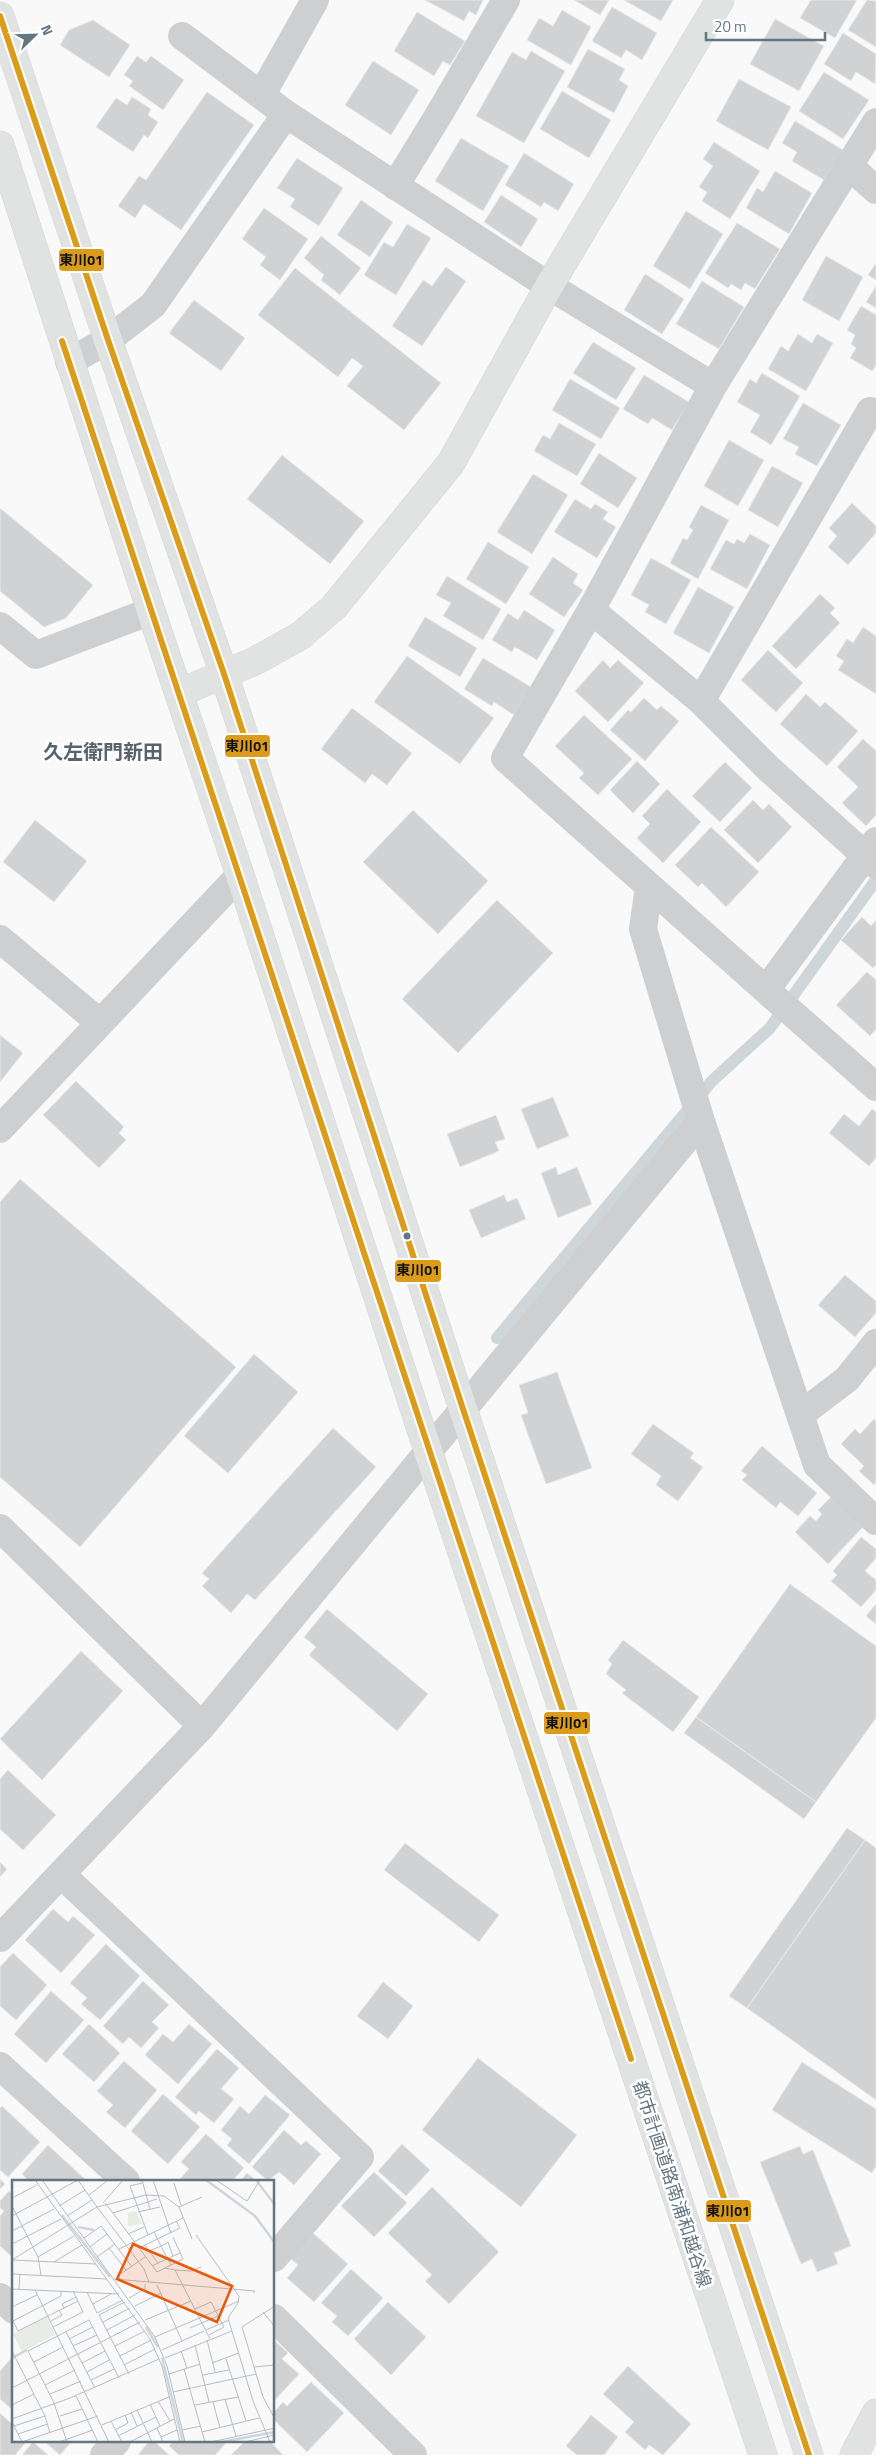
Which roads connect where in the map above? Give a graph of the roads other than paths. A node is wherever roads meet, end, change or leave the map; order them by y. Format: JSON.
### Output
{"nodes":[{"id":1,"x":315,"y":0,"type":"edge"},
{"id":2,"x":506,"y":0,"type":"edge"},
{"id":3,"x":720,"y":0,"type":"edge"},
{"id":4,"x":0,"y":16,"type":"edge"},
{"id":5,"x":182,"y":36,"type":"dead end"},
{"id":6,"x":262,"y":94,"type":"junction"},
{"id":7,"x":286,"y":114,"type":"junction"},
{"id":8,"x":876,"y":122,"type":"edge"},
{"id":9,"x":0,"y":145,"type":"edge"},
{"id":10,"x":848,"y":165,"type":"junction"},
{"id":11,"x":395,"y":186,"type":"junction"},
{"id":12,"x":876,"y":190,"type":"edge"},
{"id":13,"x":548,"y":286,"type":"junction"},
{"id":14,"x":108,"y":340,"type":"junction"},
{"id":15,"x":69,"y":362,"type":"junction"},
{"id":16,"x":713,"y":386,"type":"junction"},
{"id":17,"x":874,"y":410,"type":"edge"},
{"id":18,"x":591,"y":610,"type":"junction"},
{"id":19,"x":151,"y":612,"type":"junction"},
{"id":20,"x":0,"y":626,"type":"edge"},
{"id":21,"x":224,"y":674,"type":"junction"},
{"id":22,"x":179,"y":693,"type":"junction"},
{"id":23,"x":701,"y":701,"type":"junction"},
{"id":24,"x":872,"y":853,"type":"edge"},
{"id":25,"x":240,"y":876,"type":"junction"},
{"id":26,"x":649,"y":886,"type":"junction"},
{"id":27,"x":0,"y":938,"type":"edge"},
{"id":28,"x":766,"y":990,"type":"junction"},
{"id":29,"x":99,"y":1022,"type":"junction"},
{"id":30,"x":876,"y":1087,"type":"edge"},
{"id":31,"x":701,"y":1121,"type":"junction"},
{"id":32,"x":0,"y":1129,"type":"edge"},
{"id":33,"x":876,"y":1343,"type":"edge"},
{"id":34,"x":463,"y":1410,"type":"junction"},
{"id":35,"x":800,"y":1415,"type":"junction"},
{"id":36,"x":429,"y":1454,"type":"junction"},
{"id":37,"x":876,"y":1521,"type":"edge"},
{"id":38,"x":0,"y":1528,"type":"edge"},
{"id":39,"x":202,"y":1726,"type":"junction"},
{"id":40,"x":61,"y":1874,"type":"junction"},
{"id":41,"x":0,"y":1938,"type":"edge"},
{"id":42,"x":0,"y":2066,"type":"edge"},
{"id":43,"x":125,"y":2180,"type":"edge"},
{"id":44,"x":275,"y":2257,"type":"edge"},
{"id":45,"x":0,"y":2297,"type":"edge"},
{"id":46,"x":12,"y":2308,"type":"edge"},
{"id":47,"x":275,"y":2319,"type":"edge"},
{"id":48,"x":876,"y":2413,"type":"edge"},
{"id":49,"x":116,"y":2442,"type":"edge"},
{"id":50,"x":104,"y":2455,"type":"edge"},
{"id":51,"x":413,"y":2455,"type":"edge"},
{"id":52,"x":763,"y":2455,"type":"edge"},
{"id":53,"x":809,"y":2455,"type":"edge"},
{"id":54,"x":854,"y":2455,"type":"edge"}],
"edges":[{"from":1,"to":6,"type":"street"},
{"from":2,"to":11,"type":"street"},
{"from":3,"to":13,"type":"street"},
{"from":4,"to":14,"type":"street"},
{"from":5,"to":6,"type":"street"},
{"from":6,"to":7,"type":"street"},
{"from":7,"to":11,"type":"street"},
{"from":7,"to":14,"type":"street"},
{"from":8,"to":10,"type":"street"},
{"from":9,"to":15,"type":"street","name":"都市計画道路南浦和越谷線"},
{"from":10,"to":12,"type":"street"},
{"from":10,"to":16,"type":"street"},
{"from":11,"to":13,"type":"street"},
{"from":13,"to":16,"type":"street"},
{"from":13,"to":21,"type":"street"},
{"from":14,"to":15,"type":"street"},
{"from":14,"to":21,"type":"street"},
{"from":15,"to":19,"type":"street","name":"都市計画道路南浦和越谷線"},
{"from":16,"to":18,"type":"street"},
{"from":17,"to":23,"type":"street"},
{"from":18,"to":23,"type":"street"},
{"from":18,"to":26,"type":"street"},
{"from":19,"to":20,"type":"street"},
{"from":19,"to":22,"type":"street","name":"都市計画道路南浦和越谷線"},
{"from":21,"to":22,"type":"street"},
{"from":21,"to":34,"type":"street"},
{"from":22,"to":25,"type":"street","name":"都市計画道路南浦和越谷線"},
{"from":23,"to":24,"type":"street"},
{"from":24,"to":28,"type":"street"},
{"from":25,"to":29,"type":"street"},
{"from":25,"to":36,"type":"street","name":"都市計画道路南浦和越谷線"},
{"from":26,"to":28,"type":"street"},
{"from":26,"to":31,"type":"street"},
{"from":27,"to":29,"type":"street"},
{"from":28,"to":30,"type":"street"},
{"from":29,"to":32,"type":"street"},
{"from":31,"to":34,"type":"street"},
{"from":31,"to":35,"type":"street"},
{"from":33,"to":35,"type":"street"},
{"from":34,"to":36,"type":"street"},
{"from":34,"to":53,"type":"street"},
{"from":35,"to":37,"type":"street"},
{"from":36,"to":39,"type":"street"},
{"from":36,"to":52,"type":"street","name":"都市計画道路南浦和越谷線"},
{"from":38,"to":39,"type":"street"},
{"from":39,"to":40,"type":"street"},
{"from":40,"to":41,"type":"street"},
{"from":40,"to":44,"type":"street"},
{"from":42,"to":43,"type":"street"},
{"from":45,"to":46,"type":"street"},
{"from":47,"to":51,"type":"street"},
{"from":48,"to":54,"type":"street"},
{"from":49,"to":50,"type":"street"}]}
